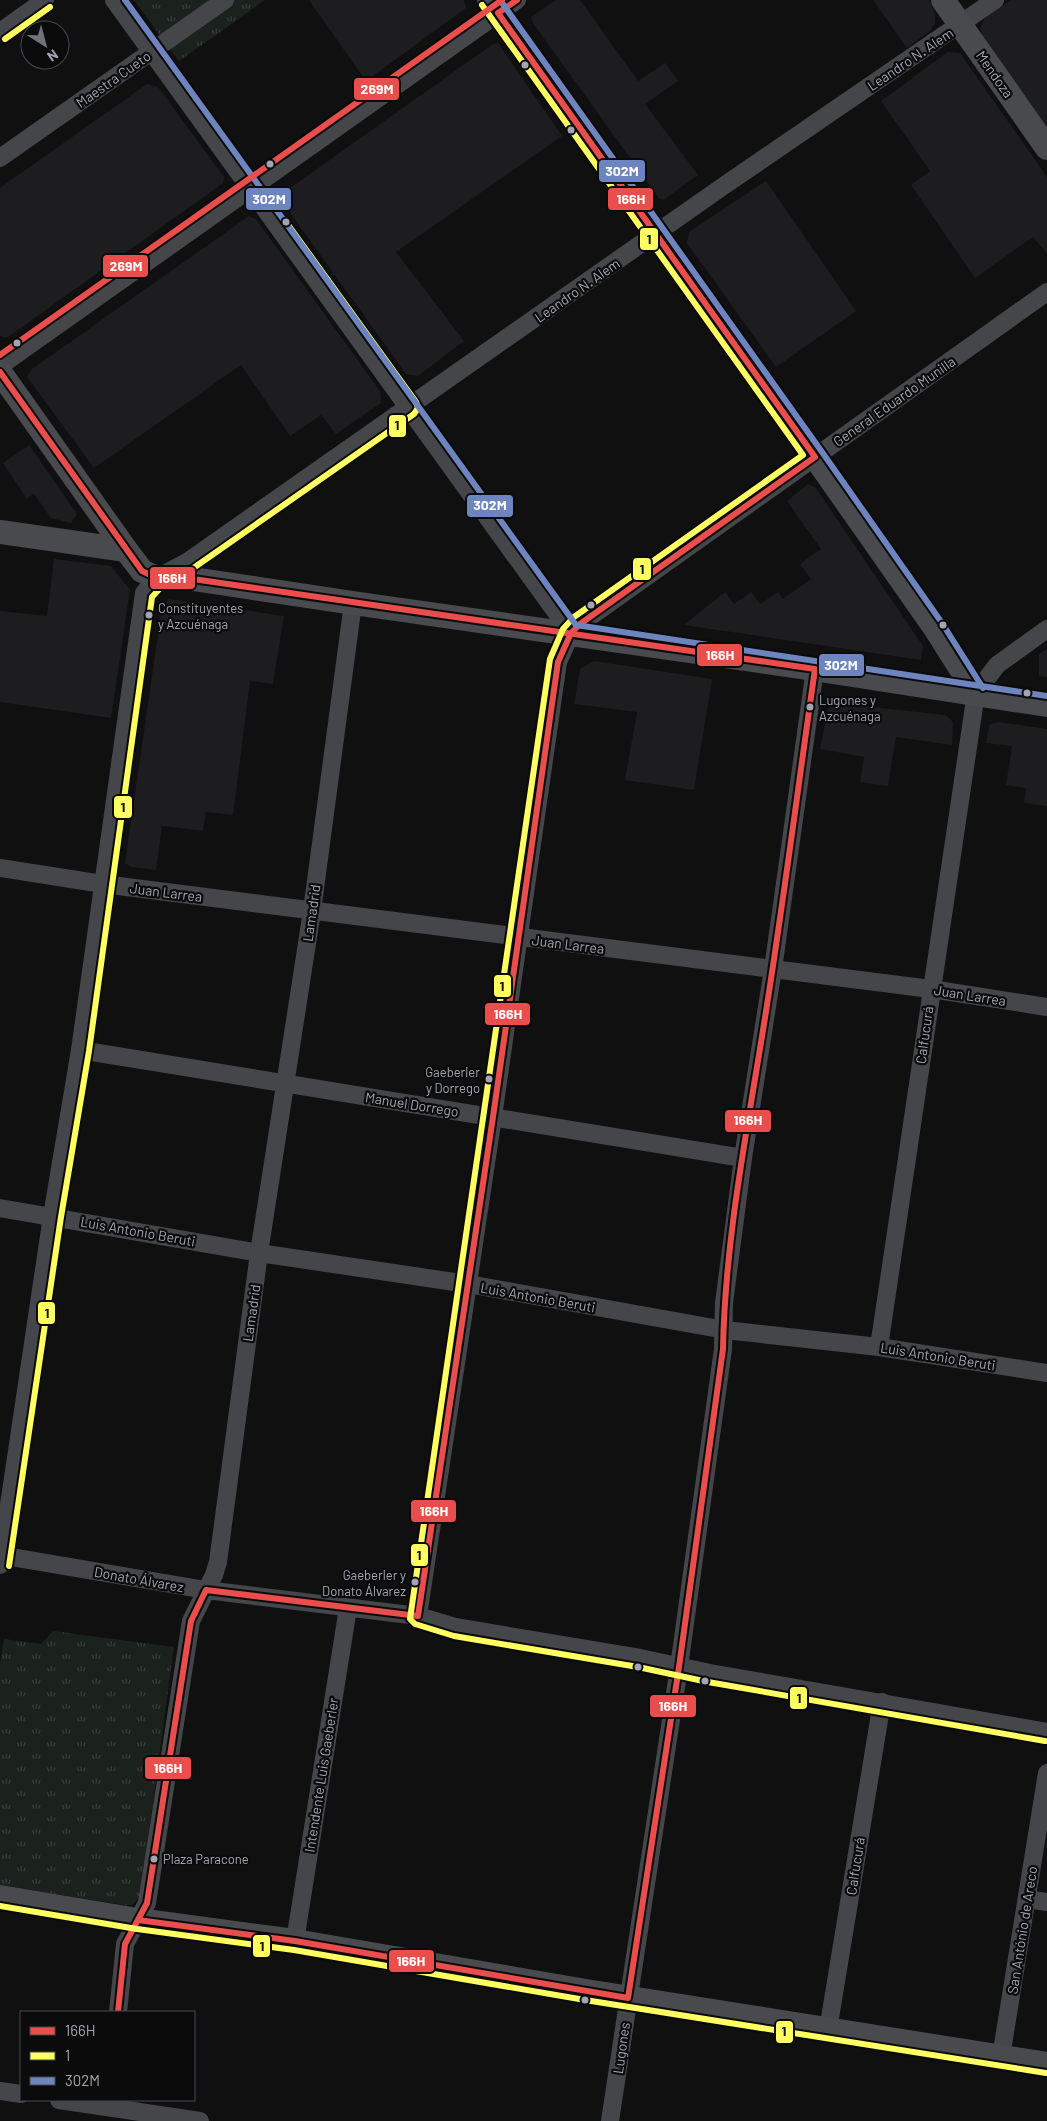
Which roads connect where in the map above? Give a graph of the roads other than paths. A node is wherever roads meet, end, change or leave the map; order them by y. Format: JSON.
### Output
{"nodes":[{"id":1,"x":45,"y":0,"type":"edge"},
{"id":2,"x":114,"y":0,"type":"edge"},
{"id":3,"x":225,"y":0,"type":"edge"},
{"id":4,"x":943,"y":0,"type":"edge"},
{"id":5,"x":995,"y":0,"type":"edge"},
{"id":6,"x":501,"y":4,"type":"edge"},
{"id":7,"x":960,"y":24,"type":"junction"},
{"id":8,"x":0,"y":32,"type":"edge"},
{"id":9,"x":151,"y":52,"type":"junction"},
{"id":10,"x":1047,"y":148,"type":"edge"},
{"id":11,"x":0,"y":158,"type":"edge"},
{"id":12,"x":251,"y":188,"type":"junction"},
{"id":13,"x":656,"y":234,"type":"junction"},
{"id":14,"x":1047,"y":292,"type":"edge"},
{"id":15,"x":0,"y":366,"type":"edge"},
{"id":16,"x":0,"y":372,"type":"edge"},
{"id":17,"x":409,"y":408,"type":"junction"},
{"id":18,"x":816,"y":457,"type":"junction"},
{"id":19,"x":0,"y":532,"type":"edge"},
{"id":20,"x":126,"y":550,"type":"junction"},
{"id":21,"x":157,"y":578,"type":"junction"},
{"id":22,"x":353,"y":603,"type":"junction"},
{"id":23,"x":1047,"y":629,"type":"edge"},
{"id":24,"x":572,"y":633,"type":"junction"},
{"id":25,"x":815,"y":668,"type":"junction"},
{"id":26,"x":976,"y":693,"type":"junction"},
{"id":27,"x":1047,"y":705,"type":"edge"},
{"id":28,"x":0,"y":868,"type":"edge"},
{"id":29,"x":104,"y":884,"type":"junction"},
{"id":30,"x":312,"y":911,"type":"junction"},
{"id":31,"x":520,"y":938,"type":"junction"},
{"id":32,"x":773,"y":969,"type":"junction"},
{"id":33,"x":931,"y":989,"type":"junction"},
{"id":34,"x":1047,"y":1007,"type":"edge"},
{"id":35,"x":80,"y":1050,"type":"junction"},
{"id":36,"x":285,"y":1083,"type":"junction"},
{"id":37,"x":494,"y":1117,"type":"junction"},
{"id":38,"x":743,"y":1158,"type":"junction"},
{"id":39,"x":0,"y":1208,"type":"edge"},
{"id":40,"x":52,"y":1216,"type":"junction"},
{"id":41,"x":259,"y":1254,"type":"junction"},
{"id":42,"x":468,"y":1284,"type":"junction"},
{"id":43,"x":725,"y":1330,"type":"junction"},
{"id":44,"x":879,"y":1347,"type":"junction"},
{"id":45,"x":1047,"y":1373,"type":"edge"},
{"id":46,"x":1,"y":1558,"type":"edge"},
{"id":47,"x":206,"y":1590,"type":"junction"},
{"id":48,"x":348,"y":1608,"type":"junction"},
{"id":49,"x":418,"y":1616,"type":"junction"},
{"id":50,"x":680,"y":1667,"type":"junction"},
{"id":51,"x":882,"y":1702,"type":"junction"},
{"id":52,"x":1047,"y":1732,"type":"edge"},
{"id":53,"x":1047,"y":1773,"type":"edge"},
{"id":54,"x":0,"y":1897,"type":"edge"},
{"id":55,"x":1027,"y":1899,"type":"junction"},
{"id":56,"x":1047,"y":1902,"type":"edge"},
{"id":57,"x":138,"y":1920,"type":"junction"},
{"id":58,"x":295,"y":1941,"type":"junction"},
{"id":59,"x":628,"y":1998,"type":"junction"},
{"id":60,"x":118,"y":2011,"type":"edge"},
{"id":61,"x":828,"y":2030,"type":"junction"},
{"id":62,"x":1001,"y":2057,"type":"junction"},
{"id":63,"x":1047,"y":2064,"type":"edge"},
{"id":64,"x":0,"y":2091,"type":"edge"},
{"id":65,"x":20,"y":2094,"type":"edge"},
{"id":66,"x":63,"y":2101,"type":"edge"},
{"id":67,"x":99,"y":2109,"type":"edge"},
{"id":68,"x":200,"y":2121,"type":"edge"},
{"id":69,"x":610,"y":2121,"type":"edge"}],
"edges":[{"from":1,"to":8,"type":"street"},
{"from":2,"to":9,"type":"street"},
{"from":3,"to":9,"type":"street","name":"Maestra Cueto"},
{"from":4,"to":7,"type":"street","name":"Mendoza"},
{"from":5,"to":7,"type":"street","name":"Leandro N. Alem"},
{"from":6,"to":12,"type":"street"},
{"from":6,"to":13,"type":"street"},
{"from":7,"to":10,"type":"street","name":"Mendoza"},
{"from":7,"to":13,"type":"street","name":"Leandro N. Alem"},
{"from":9,"to":11,"type":"street","name":"Maestra Cueto"},
{"from":9,"to":12,"type":"street"},
{"from":12,"to":15,"type":"street"},
{"from":12,"to":17,"type":"street"},
{"from":13,"to":17,"type":"street","name":"Leandro N. Alem"},
{"from":13,"to":18,"type":"street"},
{"from":14,"to":18,"type":"street","name":"General Eduardo Munilla"},
{"from":16,"to":20,"type":"street"},
{"from":17,"to":21,"type":"street","name":"Leandro N. Alem"},
{"from":17,"to":24,"type":"street"},
{"from":18,"to":24,"type":"street","name":"General Eduardo Munilla"},
{"from":18,"to":26,"type":"street"},
{"from":19,"to":20,"type":"street"},
{"from":20,"to":21,"type":"street"},
{"from":21,"to":22,"type":"street"},
{"from":21,"to":29,"type":"street"},
{"from":22,"to":24,"type":"street"},
{"from":22,"to":30,"type":"street","name":"Lamadrid"},
{"from":23,"to":26,"type":"street"},
{"from":24,"to":25,"type":"street"},
{"from":24,"to":31,"type":"street"},
{"from":25,"to":26,"type":"street"},
{"from":25,"to":32,"type":"street","name":"Lugones"},
{"from":26,"to":27,"type":"street"},
{"from":26,"to":33,"type":"street","name":"Calfucurá"},
{"from":28,"to":29,"type":"street","name":"Juan Larrea"},
{"from":29,"to":30,"type":"street","name":"Juan Larrea"},
{"from":29,"to":35,"type":"street"},
{"from":30,"to":31,"type":"street","name":"Juan Larrea"},
{"from":30,"to":36,"type":"street","name":"Lamadrid"},
{"from":31,"to":32,"type":"street","name":"Juan Larrea"},
{"from":31,"to":37,"type":"street"},
{"from":32,"to":33,"type":"street","name":"Juan Larrea"},
{"from":32,"to":38,"type":"street","name":"Lugones"},
{"from":33,"to":34,"type":"street","name":"Juan Larrea"},
{"from":33,"to":44,"type":"street","name":"Calfucurá"},
{"from":35,"to":36,"type":"street","name":"Manuel Dorrego"},
{"from":35,"to":40,"type":"street"},
{"from":36,"to":37,"type":"street","name":"Manuel Dorrego"},
{"from":36,"to":41,"type":"street","name":"Lamadrid"},
{"from":37,"to":38,"type":"street","name":"Manuel Dorrego"},
{"from":37,"to":42,"type":"street"},
{"from":38,"to":43,"type":"street","name":"Lugones"},
{"from":39,"to":40,"type":"street","name":"Luis Antonio Beruti"},
{"from":40,"to":41,"type":"street","name":"Luis Antonio Beruti"},
{"from":40,"to":46,"type":"street"},
{"from":41,"to":42,"type":"street","name":"Luis Antonio Beruti"},
{"from":41,"to":47,"type":"street","name":"Lamadrid"},
{"from":42,"to":43,"type":"street","name":"Luis Antonio Beruti"},
{"from":42,"to":49,"type":"street"},
{"from":43,"to":44,"type":"street","name":"Luis Antonio Beruti"},
{"from":43,"to":50,"type":"street","name":"Lugones"},
{"from":44,"to":45,"type":"street","name":"Luis Antonio Beruti"},
{"from":46,"to":47,"type":"street","name":"Donato Álvarez"},
{"from":47,"to":48,"type":"street","name":"Donato Álvarez"},
{"from":47,"to":57,"type":"street","name":"Lamadrid"},
{"from":48,"to":49,"type":"street","name":"Donato Álvarez"},
{"from":48,"to":58,"type":"street","name":"Intendente Luis Gaeberler"},
{"from":49,"to":50,"type":"street","name":"Donato Álvarez"},
{"from":50,"to":51,"type":"street","name":"Donato Álvarez"},
{"from":50,"to":59,"type":"street","name":"Lugones"},
{"from":51,"to":52,"type":"street","name":"Donato Álvarez"},
{"from":51,"to":61,"type":"street","name":"Calfucurá"},
{"from":53,"to":55,"type":"street","name":"San António de Areco"},
{"from":54,"to":57,"type":"street"},
{"from":55,"to":56,"type":"street"},
{"from":55,"to":62,"type":"street","name":"San António de Areco"},
{"from":57,"to":58,"type":"street"},
{"from":57,"to":60,"type":"street","name":"Lamadrid"},
{"from":58,"to":59,"type":"street"},
{"from":59,"to":61,"type":"street"},
{"from":59,"to":69,"type":"street","name":"Lugones"},
{"from":61,"to":62,"type":"street"},
{"from":62,"to":63,"type":"street"},
{"from":64,"to":65,"type":"street"},
{"from":66,"to":67,"type":"street"},
{"from":67,"to":68,"type":"street"}]}
